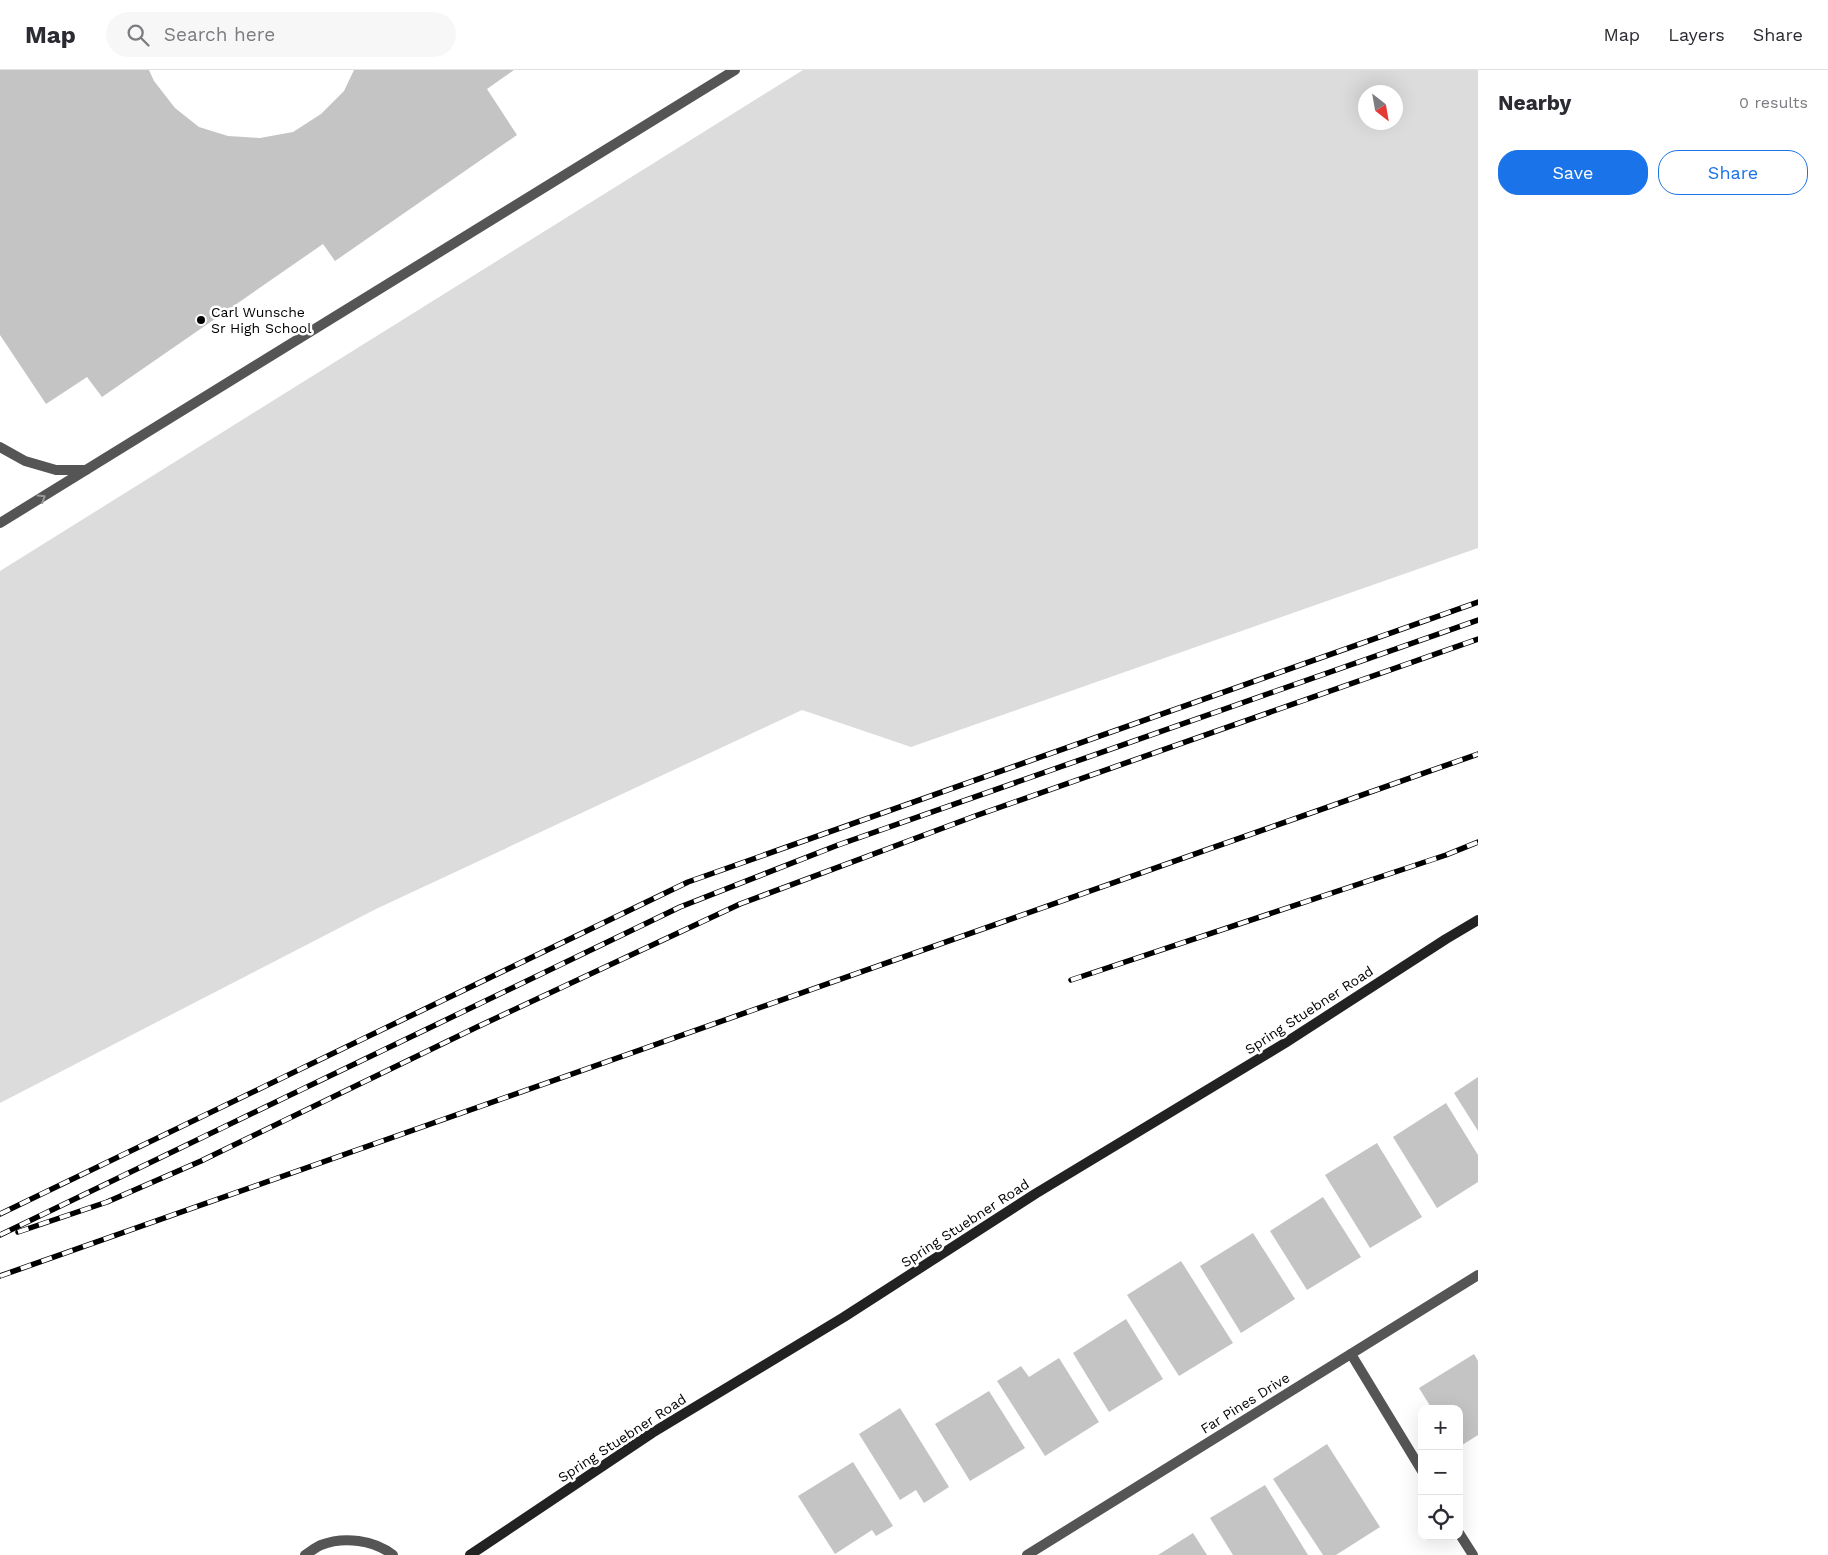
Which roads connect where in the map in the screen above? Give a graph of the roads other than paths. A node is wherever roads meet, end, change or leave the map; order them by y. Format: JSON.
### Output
{"nodes":[{"id":1,"x":735,"y":70,"type":"edge"},
{"id":2,"x":0,"y":448,"type":"edge"},
{"id":3,"x":87,"y":470,"type":"junction"},
{"id":4,"x":0,"y":523,"type":"edge"},
{"id":5,"x":1478,"y":920,"type":"edge"},
{"id":6,"x":1478,"y":1275,"type":"edge"},
{"id":7,"x":1351,"y":1354,"type":"junction"},
{"id":8,"x":1418,"y":1464,"type":"edge"},
{"id":9,"x":1463,"y":1540,"type":"edge"},
{"id":10,"x":305,"y":1555,"type":"edge"},
{"id":11,"x":393,"y":1555,"type":"edge"},
{"id":12,"x":470,"y":1555,"type":"edge"},
{"id":13,"x":1028,"y":1555,"type":"edge"},
{"id":14,"x":1472,"y":1555,"type":"edge"}],
"edges":[{"from":1,"to":3,"type":"street"},
{"from":2,"to":3,"type":"street"},
{"from":4,"to":3,"type":"street","one_way":true},
{"from":5,"to":12,"type":"main road","name":"Spring Stuebner Road"},
{"from":6,"to":7,"type":"street","name":"Far Pines Drive"},
{"from":7,"to":8,"type":"street"},
{"from":7,"to":13,"type":"street","name":"Far Pines Drive"},
{"from":9,"to":14,"type":"street"},
{"from":10,"to":11,"type":"street"}]}
